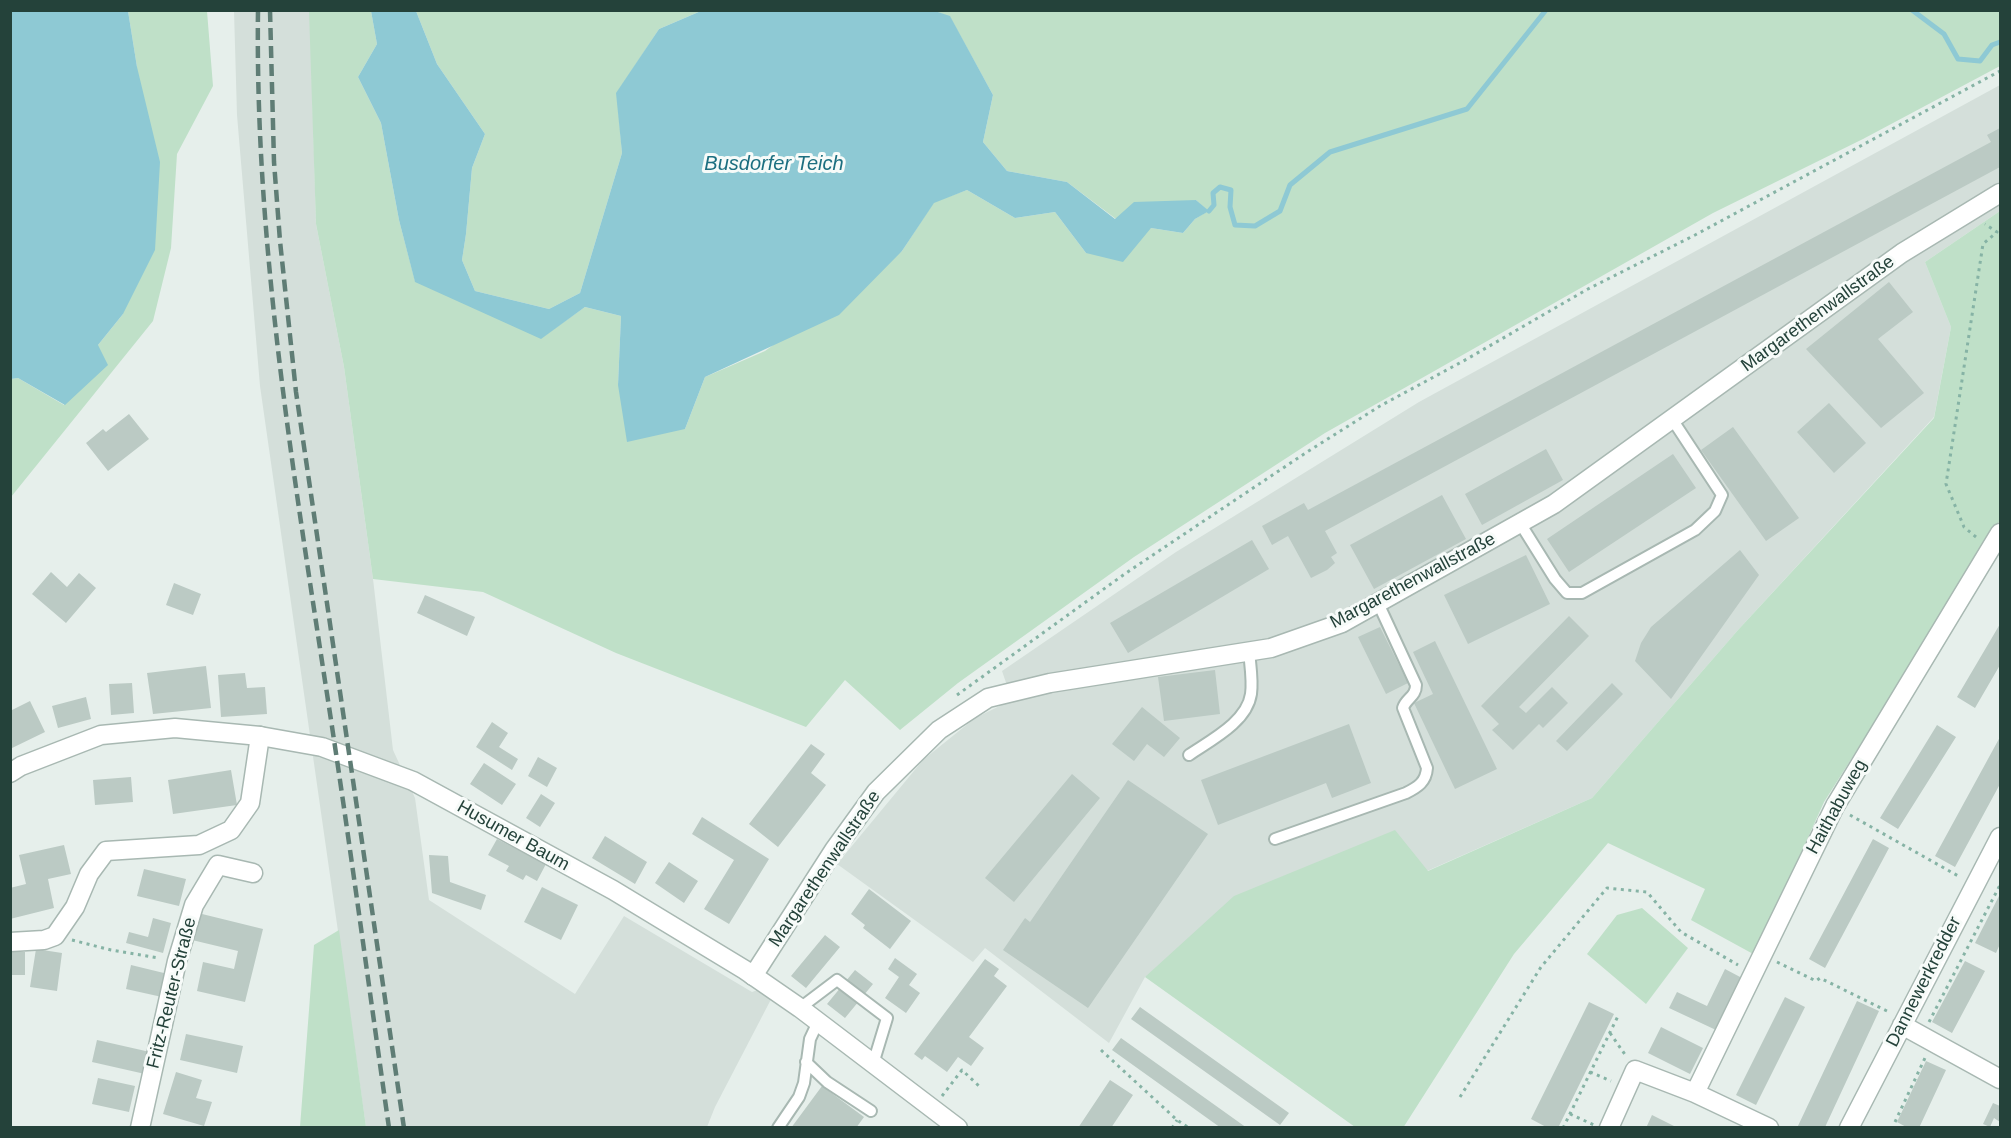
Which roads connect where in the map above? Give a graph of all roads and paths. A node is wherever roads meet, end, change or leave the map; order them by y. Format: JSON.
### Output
{"nodes":[{"id":1,"x":2001,"y":71,"type":"edge"},
{"id":2,"x":2001,"y":193,"type":"edge"},
{"id":3,"x":1968,"y":213,"type":"junction"},
{"id":4,"x":1672,"y":419,"type":"junction"},
{"id":5,"x":1520,"y":523,"type":"junction"},
{"id":6,"x":1996,"y":541,"type":"edge"},
{"id":7,"x":1378,"y":603,"type":"junction"},
{"id":8,"x":1249,"y":651,"type":"junction"},
{"id":9,"x":952,"y":699,"type":"dead end"},
{"id":10,"x":260,"y":736,"type":"junction"},
{"id":11,"x":1189,"y":755,"type":"dead end"},
{"id":12,"x":10,"y":773,"type":"edge"},
{"id":13,"x":1835,"y":806,"type":"junction"},
{"id":14,"x":2001,"y":837,"type":"edge"},
{"id":15,"x":1275,"y":839,"type":"dead end"},
{"id":16,"x":254,"y":873,"type":"dead end"},
{"id":17,"x":1974,"y":885,"type":"junction"},
{"id":18,"x":2001,"y":885,"type":"edge"},
{"id":19,"x":55,"y":936,"type":"junction"},
{"id":20,"x":10,"y":942,"type":"edge"},
{"id":21,"x":1762,"y":955,"type":"junction"},
{"id":22,"x":177,"y":961,"type":"junction"},
{"id":23,"x":1753,"y":974,"type":"junction"},
{"id":24,"x":753,"y":976,"type":"junction"},
{"id":25,"x":800,"y":1008,"type":"junction"},
{"id":26,"x":1618,"y":1016,"type":"dead end"},
{"id":27,"x":818,"y":1022,"type":"junction"},
{"id":28,"x":1903,"y":1023,"type":"junction"},
{"id":29,"x":1927,"y":1024,"type":"dead end"},
{"id":30,"x":1610,"y":1033,"type":"junction"},
{"id":31,"x":1101,"y":1050,"type":"dead end"},
{"id":32,"x":1928,"y":1053,"type":"dead end"},
{"id":33,"x":806,"y":1062,"type":"junction"},
{"id":34,"x":873,"y":1064,"type":"junction"},
{"id":35,"x":1635,"y":1070,"type":"junction"},
{"id":36,"x":1590,"y":1072,"type":"junction"},
{"id":37,"x":2001,"y":1079,"type":"edge"},
{"id":38,"x":979,"y":1086,"type":"dead end"},
{"id":39,"x":1627,"y":1088,"type":"junction"},
{"id":40,"x":1695,"y":1093,"type":"junction"},
{"id":41,"x":1460,"y":1097,"type":"dead end"},
{"id":42,"x":932,"y":1110,"type":"junction"},
{"id":43,"x":871,"y":1111,"type":"dead end"},
{"id":44,"x":1570,"y":1114,"type":"junction"},
{"id":45,"x":1178,"y":1120,"type":"junction"},
{"id":46,"x":1895,"y":1122,"type":"dead end"},
{"id":47,"x":140,"y":1128,"type":"edge"},
{"id":48,"x":778,"y":1128,"type":"edge"},
{"id":49,"x":958,"y":1128,"type":"edge"},
{"id":50,"x":1172,"y":1128,"type":"edge"},
{"id":51,"x":1189,"y":1128,"type":"edge"},
{"id":52,"x":1563,"y":1128,"type":"edge"},
{"id":53,"x":1598,"y":1128,"type":"edge"},
{"id":54,"x":1609,"y":1128,"type":"edge"},
{"id":55,"x":1769,"y":1128,"type":"edge"},
{"id":56,"x":1849,"y":1128,"type":"edge"}],
"edges":[{"from":1,"to":9,"type":"path"},
{"from":2,"to":3,"type":"street","name":"Margarethenwallstraße"},
{"from":3,"to":4,"type":"street","name":"Margarethenwallstraße"},
{"from":3,"to":6,"type":"path"},
{"from":4,"to":5,"type":"street","name":"Margarethenwallstraße"},
{"from":4,"to":5,"type":"lane"},
{"from":5,"to":7,"type":"street","name":"Margarethenwallstraße"},
{"from":6,"to":13,"type":"street","name":"Haithabuweg"},
{"from":7,"to":8,"type":"street","name":"Margarethenwallstraße"},
{"from":7,"to":15,"type":"lane"},
{"from":8,"to":11,"type":"lane"},
{"from":8,"to":24,"type":"street","name":"Margarethenwallstraße"},
{"from":10,"to":12,"type":"street","name":"Husumer Baum"},
{"from":10,"to":19,"type":"street"},
{"from":10,"to":24,"type":"street","name":"Husumer Baum"},
{"from":13,"to":17,"type":"path"},
{"from":13,"to":21,"type":"street","name":"Haithabuweg"},
{"from":14,"to":17,"type":"street","name":"Dannewerkredder"},
{"from":16,"to":22,"type":"street","name":"Fritz-Reuter-Straße"},
{"from":17,"to":28,"type":"street","name":"Dannewerkredder"},
{"from":18,"to":29,"type":"path"},
{"from":19,"to":20,"type":"street"},
{"from":19,"to":22,"type":"path"},
{"from":21,"to":23,"type":"street","name":"Haithabuweg"},
{"from":21,"to":28,"type":"path"},
{"from":22,"to":47,"type":"street","name":"Fritz-Reuter-Straße"},
{"from":23,"to":40,"type":"street","name":"Haithabuweg"},
{"from":23,"to":41,"type":"path"},
{"from":24,"to":25,"type":"street","name":"Husumer Baum"},
{"from":25,"to":27,"type":"street","name":"Husumer Baum"},
{"from":25,"to":34,"type":"lane"},
{"from":26,"to":30,"type":"path"},
{"from":27,"to":33,"type":"lane"},
{"from":27,"to":34,"type":"street","name":"Husumer Baum"},
{"from":28,"to":37,"type":"street"},
{"from":28,"to":56,"type":"street","name":"Dannewerkredder"},
{"from":30,"to":35,"type":"path"},
{"from":30,"to":36,"type":"path"},
{"from":31,"to":45,"type":"path"},
{"from":32,"to":46,"type":"path"},
{"from":33,"to":43,"type":"lane"},
{"from":33,"to":48,"type":"lane"},
{"from":34,"to":42,"type":"street","name":"Husumer Baum"},
{"from":35,"to":39,"type":"street"},
{"from":35,"to":40,"type":"street"},
{"from":36,"to":39,"type":"path"},
{"from":36,"to":44,"type":"path"},
{"from":38,"to":42,"type":"path"},
{"from":39,"to":54,"type":"street"},
{"from":40,"to":55,"type":"street"},
{"from":42,"to":49,"type":"street","name":"Husumer Baum"},
{"from":44,"to":52,"type":"path"},
{"from":44,"to":53,"type":"path"},
{"from":45,"to":50,"type":"path"},
{"from":45,"to":51,"type":"path"}]}
